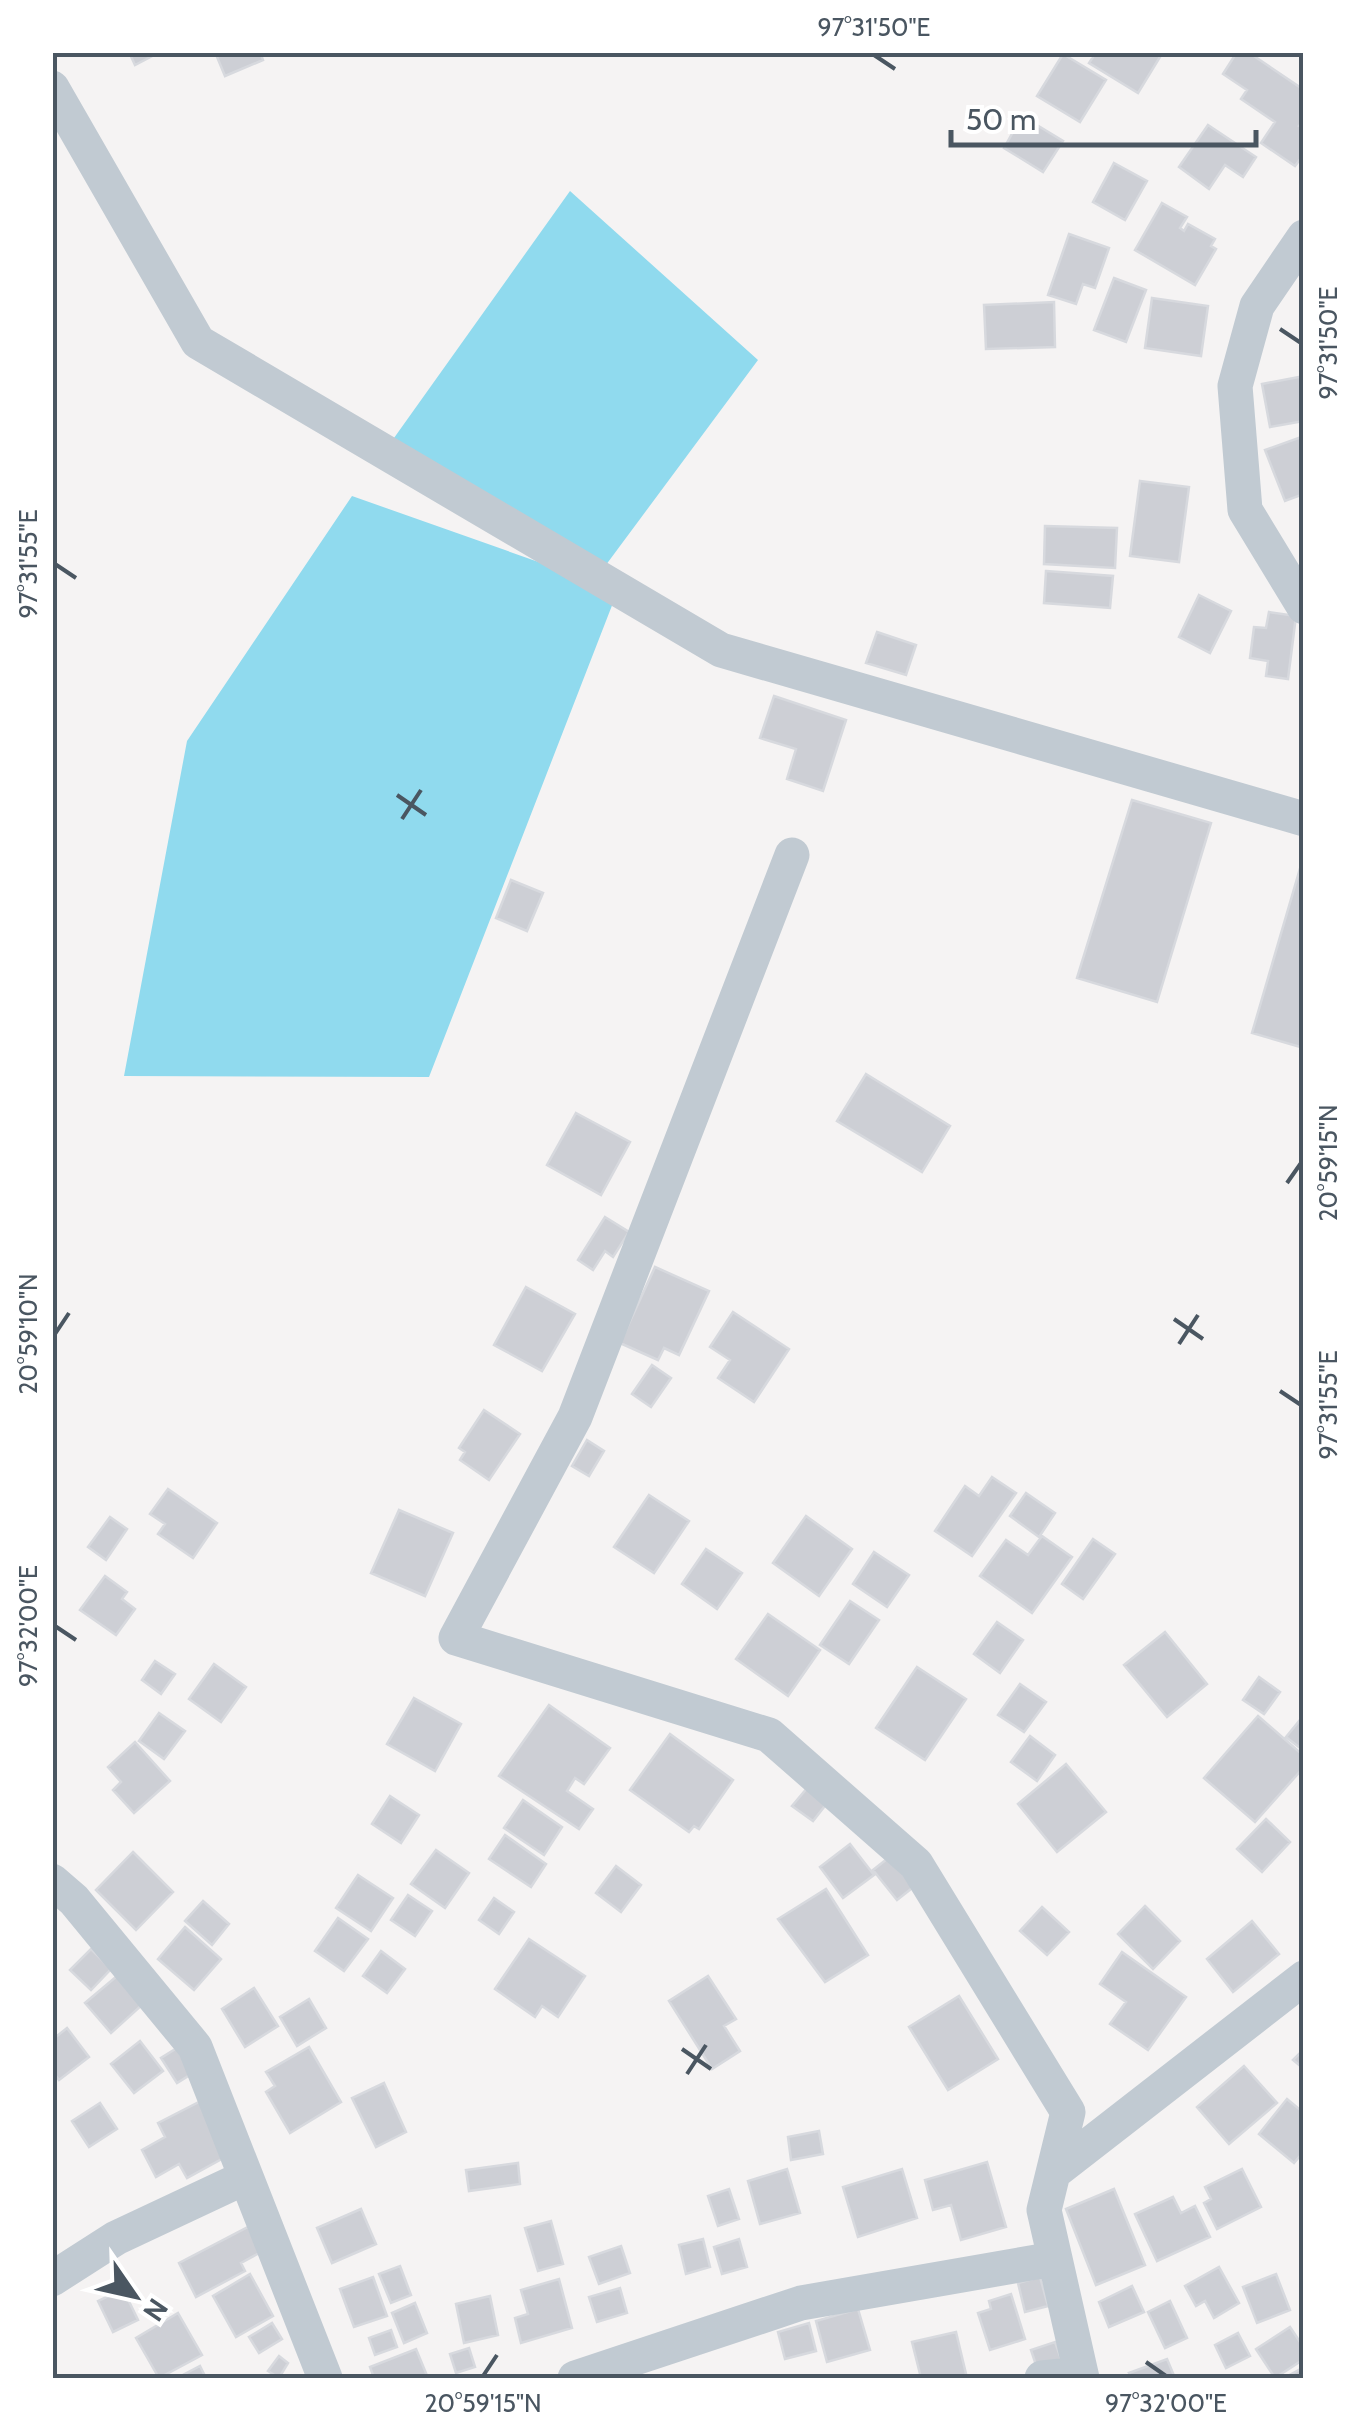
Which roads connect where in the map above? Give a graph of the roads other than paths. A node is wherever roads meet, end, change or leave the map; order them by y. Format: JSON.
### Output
{"nodes":[{"id":1,"x":52,"y":88,"type":"edge"},
{"id":2,"x":1304,"y":237,"type":"edge"},
{"id":3,"x":1304,"y":606,"type":"edge"},
{"id":4,"x":1304,"y":819,"type":"edge"},
{"id":5,"x":792,"y":855,"type":"dead end"},
{"id":6,"x":52,"y":1881,"type":"edge"},
{"id":7,"x":1304,"y":1978,"type":"edge"},
{"id":8,"x":1053,"y":2173,"type":"junction"},
{"id":9,"x":246,"y":2177,"type":"junction"},
{"id":10,"x":1054,"y":2260,"type":"junction"},
{"id":11,"x":52,"y":2279,"type":"edge"},
{"id":12,"x":1081,"y":2376,"type":"edge"},
{"id":13,"x":325,"y":2378,"type":"edge"},
{"id":14,"x":574,"y":2378,"type":"edge"},
{"id":15,"x":1042,"y":2378,"type":"edge"}],
"edges":[{"from":1,"to":4,"type":"street"},
{"from":2,"to":3,"type":"street"},
{"from":5,"to":8,"type":"street"},
{"from":6,"to":9,"type":"street"},
{"from":7,"to":8,"type":"street"},
{"from":8,"to":10,"type":"street"},
{"from":9,"to":11,"type":"street"},
{"from":9,"to":13,"type":"street"},
{"from":10,"to":12,"type":"street"},
{"from":10,"to":14,"type":"street"},
{"from":12,"to":15,"type":"street"}]}
